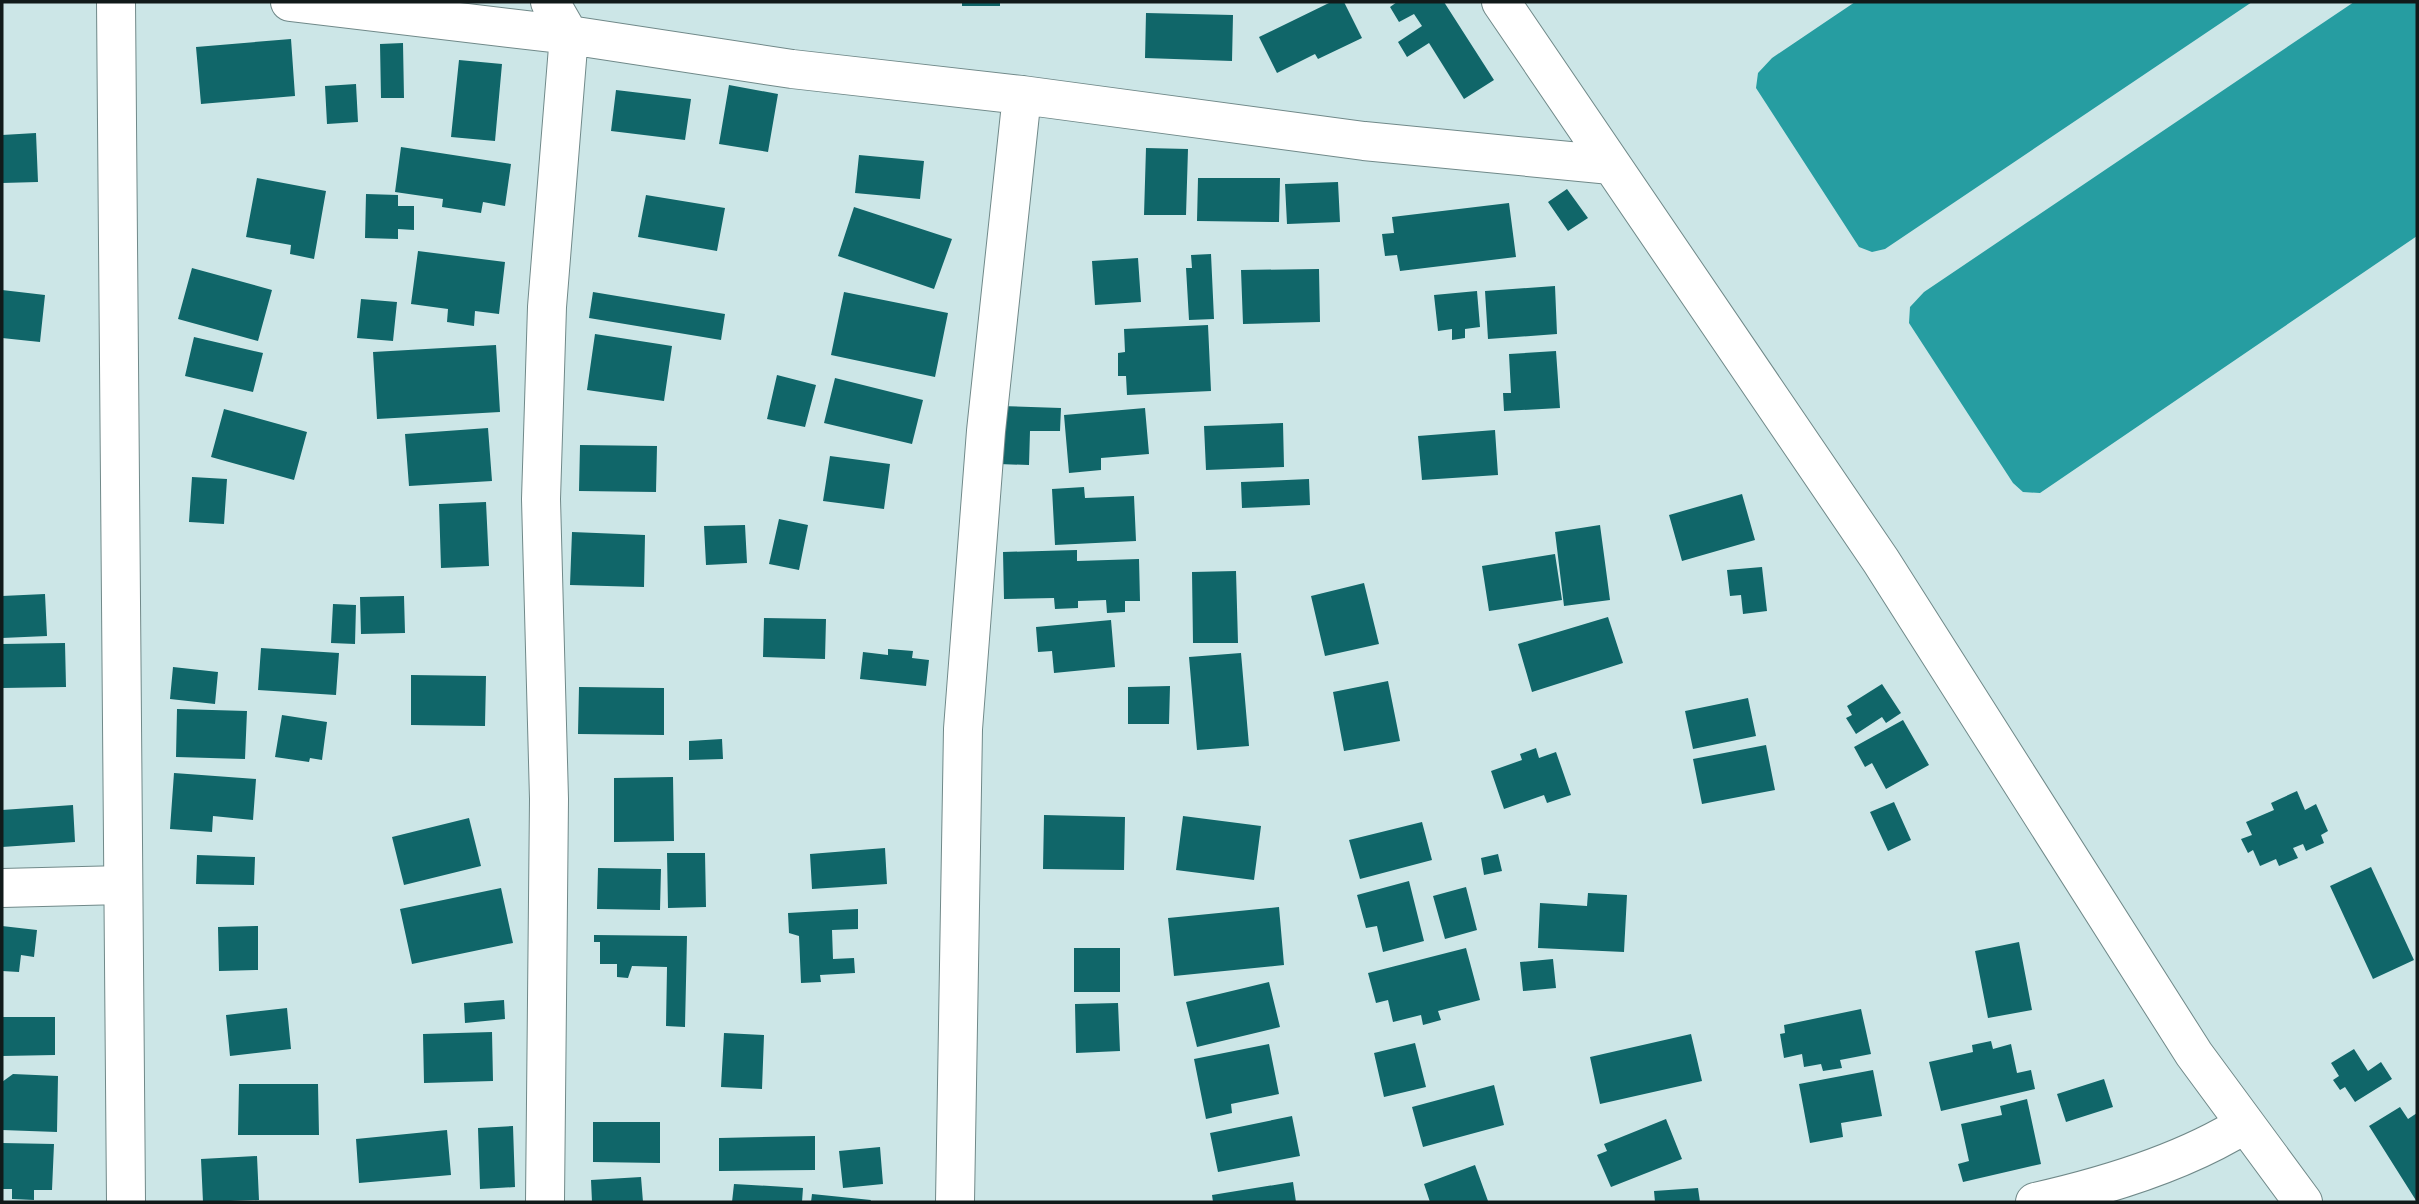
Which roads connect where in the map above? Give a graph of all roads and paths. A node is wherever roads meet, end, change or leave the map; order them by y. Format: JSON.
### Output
{"nodes":[{"id":1,"x":116,"y":2,"type":"edge"},
{"id":2,"x":290,"y":2,"type":"edge"},
{"id":3,"x":550,"y":2,"type":"edge"},
{"id":4,"x":1501,"y":2,"type":"edge"},
{"id":5,"x":569,"y":35,"type":"junction"},
{"id":6,"x":1022,"y":95,"type":"junction"},
{"id":7,"x":1611,"y":165,"type":"junction"},
{"id":8,"x":123,"y":885,"type":"junction"},
{"id":9,"x":2,"y":888,"type":"edge"},
{"id":10,"x":2245,"y":1125,"type":"junction"},
{"id":11,"x":125,"y":1202,"type":"edge"},
{"id":12,"x":545,"y":1202,"type":"edge"},
{"id":13,"x":955,"y":1202,"type":"edge"},
{"id":14,"x":2035,"y":1202,"type":"edge"},
{"id":15,"x":2303,"y":1202,"type":"edge"}],
"edges":[{"from":1,"to":8,"type":"street"},
{"from":2,"to":5,"type":"street"},
{"from":3,"to":5,"type":"street"},
{"from":4,"to":7,"type":"street"},
{"from":5,"to":6,"type":"street"},
{"from":5,"to":12,"type":"street"},
{"from":6,"to":7,"type":"street"},
{"from":6,"to":13,"type":"street"},
{"from":7,"to":10,"type":"street"},
{"from":8,"to":9,"type":"street"},
{"from":8,"to":11,"type":"street"},
{"from":10,"to":14,"type":"street"},
{"from":10,"to":15,"type":"street"}]}
